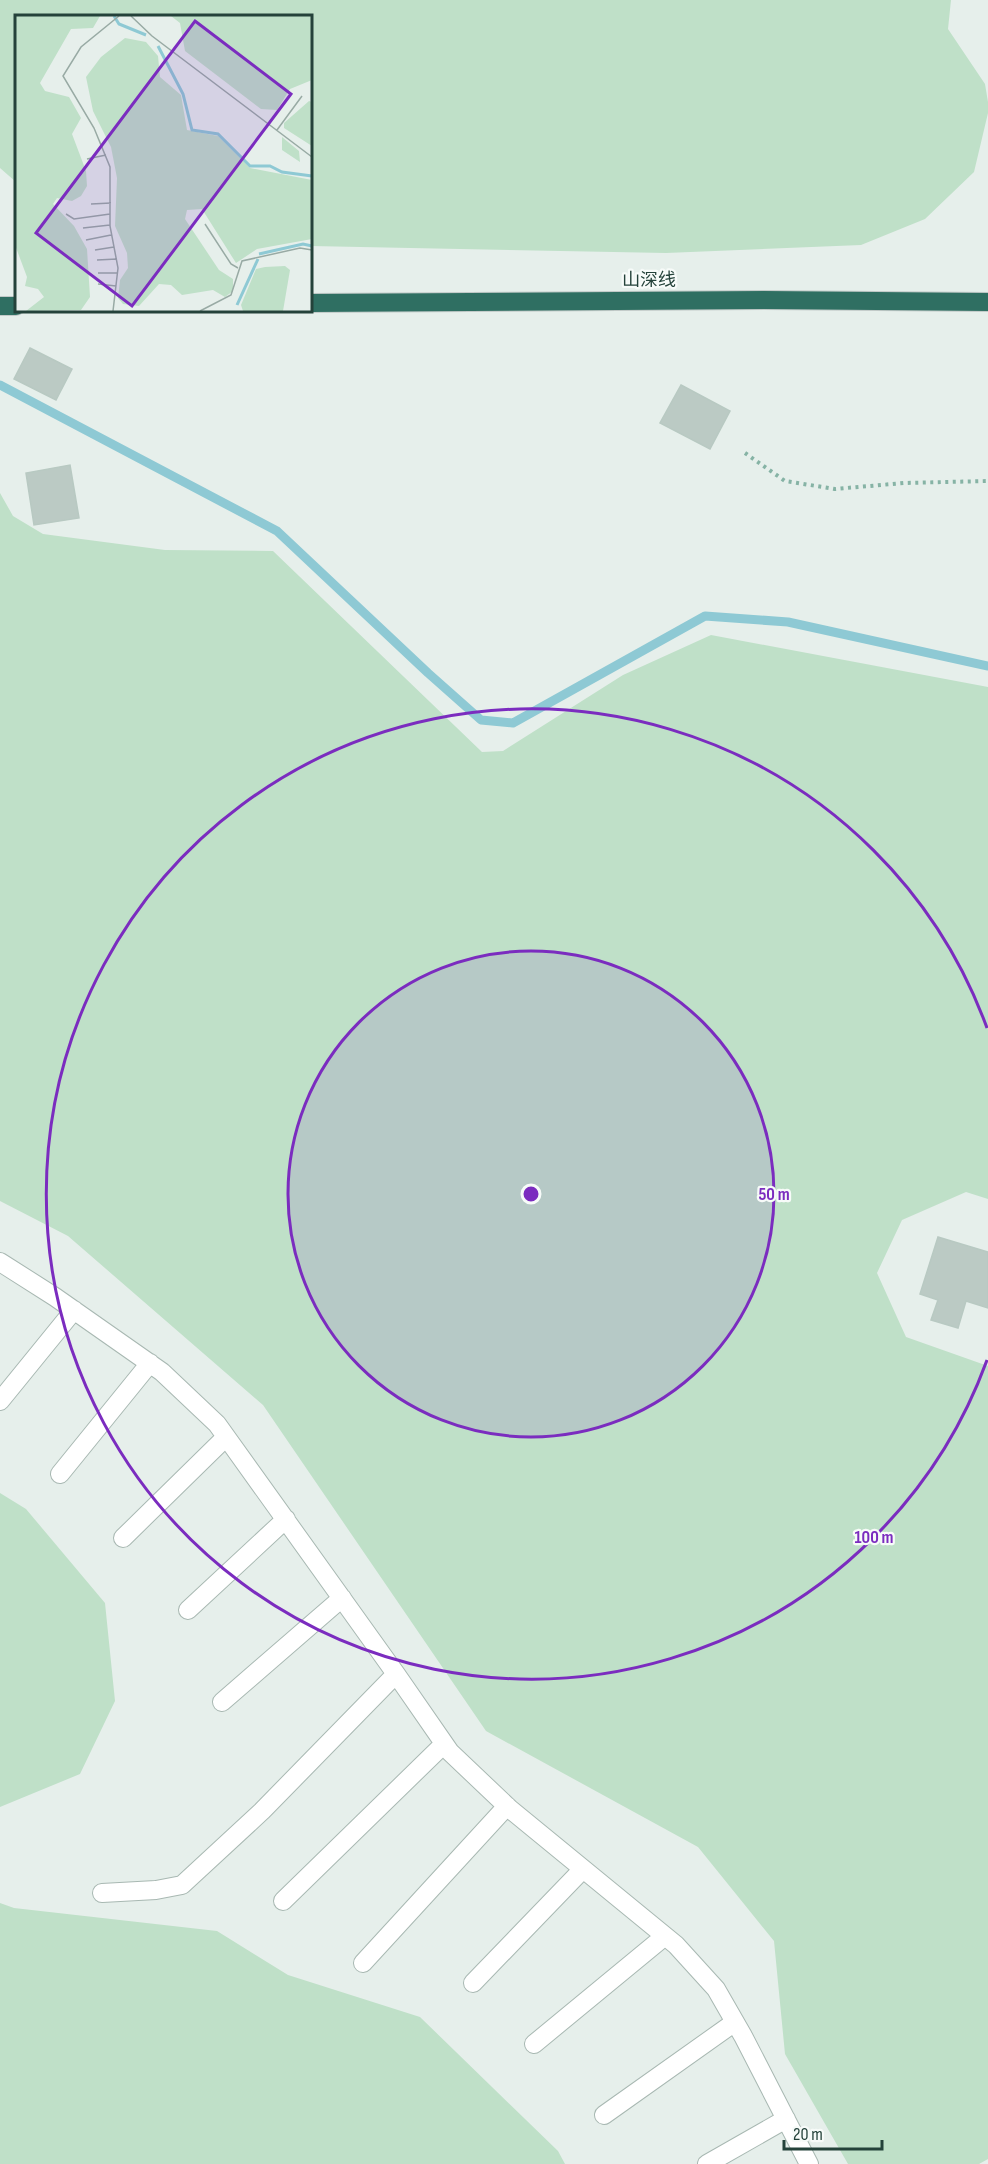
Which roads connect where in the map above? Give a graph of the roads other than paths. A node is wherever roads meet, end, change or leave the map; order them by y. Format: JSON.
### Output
{"nodes":[{"id":1,"x":988,"y":302,"type":"edge"},
{"id":2,"x":312,"y":303,"type":"edge"},
{"id":3,"x":0,"y":1262,"type":"edge"},
{"id":4,"x":74,"y":1310,"type":"junction"},
{"id":5,"x":150,"y":1363,"type":"junction"},
{"id":6,"x":0,"y":1401,"type":"edge"},
{"id":7,"x":226,"y":1437,"type":"junction"},
{"id":8,"x":60,"y":1474,"type":"dead end"},
{"id":9,"x":286,"y":1519,"type":"junction"},
{"id":10,"x":123,"y":1538,"type":"dead end"},
{"id":11,"x":342,"y":1598,"type":"junction"},
{"id":12,"x":188,"y":1610,"type":"dead end"},
{"id":13,"x":396,"y":1674,"type":"junction"},
{"id":14,"x":222,"y":1702,"type":"dead end"},
{"id":15,"x":444,"y":1744,"type":"junction"},
{"id":16,"x":507,"y":1806,"type":"junction"},
{"id":17,"x":583,"y":1869,"type":"junction"},
{"id":18,"x":102,"y":1893,"type":"dead end"},
{"id":19,"x":283,"y":1901,"type":"dead end"},
{"id":20,"x":665,"y":1936,"type":"junction"},
{"id":21,"x":363,"y":1963,"type":"dead end"},
{"id":22,"x":473,"y":1983,"type":"dead end"},
{"id":23,"x":735,"y":2022,"type":"junction"},
{"id":24,"x":534,"y":2044,"type":"dead end"},
{"id":25,"x":604,"y":2115,"type":"dead end"},
{"id":26,"x":786,"y":2119,"type":"junction"},
{"id":27,"x":707,"y":2164,"type":"edge"},
{"id":28,"x":809,"y":2164,"type":"edge"}],
"edges":[{"from":1,"to":2,"type":"highway","name":"山深线"},
{"from":3,"to":4,"type":"street"},
{"from":4,"to":5,"type":"street"},
{"from":4,"to":6,"type":"street"},
{"from":5,"to":7,"type":"street"},
{"from":5,"to":8,"type":"street"},
{"from":7,"to":9,"type":"street"},
{"from":7,"to":10,"type":"street"},
{"from":9,"to":11,"type":"street"},
{"from":9,"to":12,"type":"street"},
{"from":11,"to":13,"type":"street"},
{"from":11,"to":14,"type":"street"},
{"from":13,"to":15,"type":"street"},
{"from":13,"to":18,"type":"street"},
{"from":15,"to":16,"type":"street"},
{"from":15,"to":19,"type":"street"},
{"from":16,"to":17,"type":"street"},
{"from":16,"to":21,"type":"street"},
{"from":17,"to":20,"type":"street"},
{"from":17,"to":22,"type":"street"},
{"from":20,"to":23,"type":"street"},
{"from":20,"to":24,"type":"street"},
{"from":23,"to":25,"type":"street"},
{"from":23,"to":26,"type":"street"},
{"from":26,"to":27,"type":"street"},
{"from":26,"to":28,"type":"street"}]}
